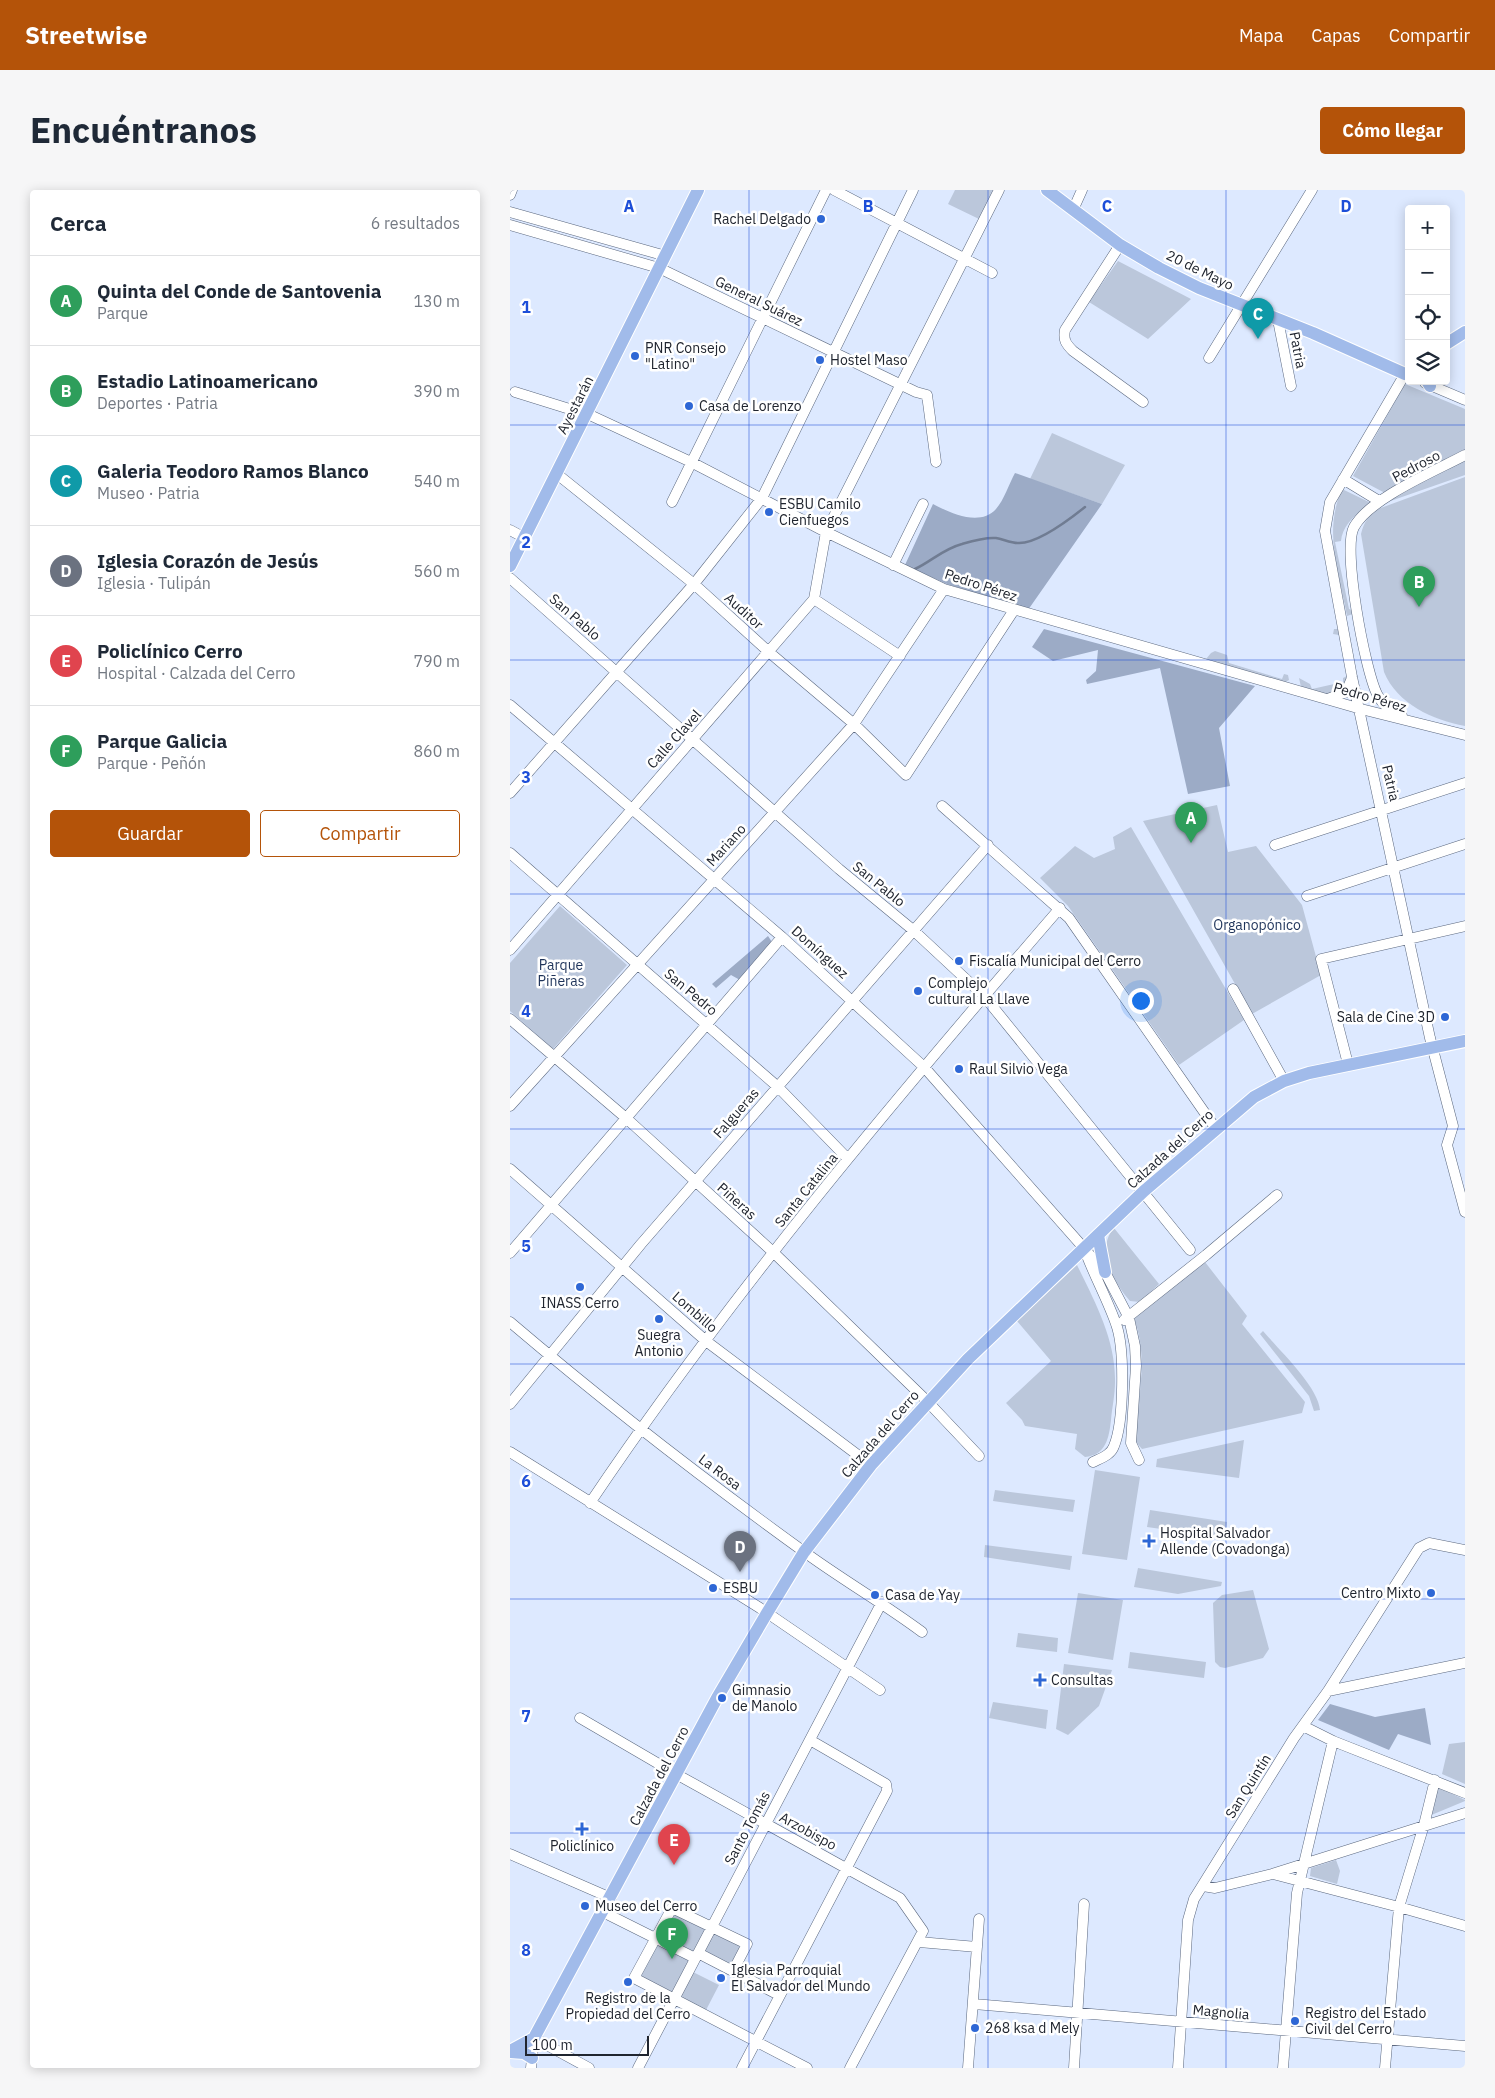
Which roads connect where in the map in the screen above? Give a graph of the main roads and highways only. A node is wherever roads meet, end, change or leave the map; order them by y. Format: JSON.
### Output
{"nodes":[{"id":1,"x":698,"y":190,"type":"edge"},
{"id":2,"x":1047,"y":190,"type":"edge"},
{"id":3,"x":1465,"y":332,"type":"edge"},
{"id":4,"x":1450,"y":341,"type":"edge"},
{"id":5,"x":1405,"y":370,"type":"edge"},
{"id":6,"x":510,"y":566,"type":"edge"},
{"id":7,"x":1465,"y":1041,"type":"edge"},
{"id":8,"x":1098,"y":1235,"type":"junction"},
{"id":9,"x":1105,"y":1272,"type":"road end"},
{"id":10,"x":510,"y":2051,"type":"edge"},
{"id":11,"x":532,"y":2063,"type":"edge"}],
"edges":[{"from":1,"to":6,"type":"main road","name":"Ayestarán"},
{"from":2,"to":5,"type":"main road","name":"20 de Mayo"},
{"from":3,"to":4,"type":"main road"},
{"from":7,"to":8,"type":"main road","name":"Calzada del Cerro"},
{"from":8,"to":9,"type":"main road"},
{"from":8,"to":10,"type":"main road","name":"Calzada del Cerro"},
{"from":10,"to":11,"type":"main road"}]}
